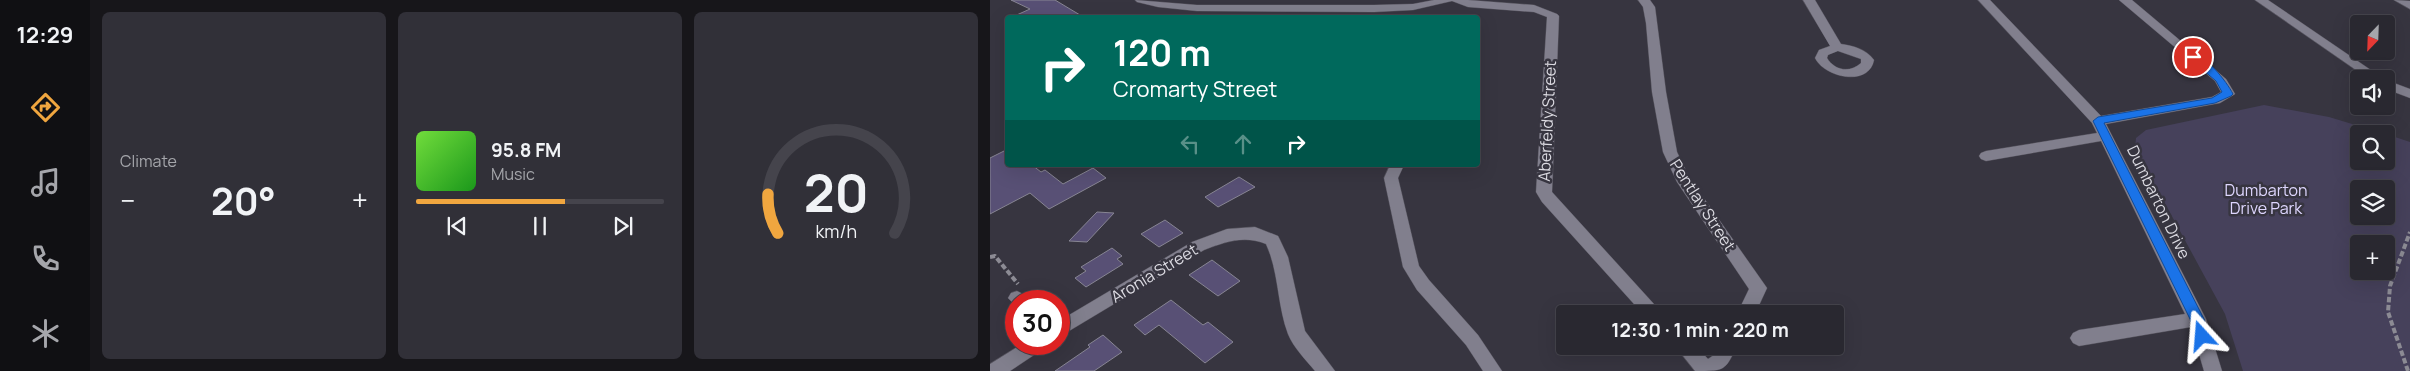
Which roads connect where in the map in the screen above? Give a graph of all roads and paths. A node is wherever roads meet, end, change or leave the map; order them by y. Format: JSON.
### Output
{"nodes":[{"id":1,"x":1141,"y":0,"type":"edge"},
{"id":2,"x":1447,"y":0,"type":"edge"},
{"id":3,"x":1457,"y":0,"type":"edge"},
{"id":4,"x":1644,"y":0,"type":"edge"},
{"id":5,"x":1809,"y":0,"type":"edge"},
{"id":6,"x":1984,"y":0,"type":"edge"},
{"id":7,"x":2125,"y":0,"type":"edge"},
{"id":8,"x":2261,"y":0,"type":"edge"},
{"id":9,"x":2400,"y":0,"type":"edge"},
{"id":10,"x":2410,"y":6,"type":"edge"},
{"id":11,"x":1388,"y":12,"type":"edge"},
{"id":12,"x":1837,"y":47,"type":"dead end"},
{"id":13,"x":2365,"y":70,"type":"edge"},
{"id":14,"x":2395,"y":88,"type":"edge"},
{"id":15,"x":2410,"y":94,"type":"edge"},
{"id":16,"x":2098,"y":121,"type":"junction"},
{"id":17,"x":2108,"y":136,"type":"junction"},
{"id":18,"x":1986,"y":156,"type":"dead end"},
{"id":19,"x":1396,"y":167,"type":"edge"},
{"id":20,"x":2410,"y":232,"type":"edge"},
{"id":21,"x":990,"y":257,"type":"edge"},
{"id":22,"x":1021,"y":290,"type":"edge"},
{"id":23,"x":1646,"y":305,"type":"edge"},
{"id":24,"x":1750,"y":305,"type":"edge"},
{"id":25,"x":2197,"y":319,"type":"junction"},
{"id":26,"x":1070,"y":323,"type":"edge"},
{"id":27,"x":2079,"y":338,"type":"dead end"},
{"id":28,"x":1020,"y":355,"type":"edge"},
{"id":29,"x":1692,"y":355,"type":"edge"},
{"id":30,"x":1723,"y":355,"type":"edge"},
{"id":31,"x":1706,"y":370,"type":"edge"},
{"id":32,"x":995,"y":371,"type":"edge"},
{"id":33,"x":1326,"y":371,"type":"edge"},
{"id":34,"x":1493,"y":371,"type":"edge"},
{"id":35,"x":2213,"y":371,"type":"edge"},
{"id":36,"x":2408,"y":371,"type":"edge"}],
"edges":[{"from":1,"to":11,"type":"street"},
{"from":2,"to":11,"type":"street"},
{"from":3,"to":23,"type":"street","name":"Aberfeldy Street"},
{"from":4,"to":24,"type":"street","name":"Pentlay Street"},
{"from":5,"to":12,"type":"street"},
{"from":6,"to":16,"type":"street","name":"Dumbarton Drive"},
{"from":7,"to":16,"type":"street"},
{"from":8,"to":13,"type":"street"},
{"from":9,"to":10,"type":"street"},
{"from":14,"to":15,"type":"street"},
{"from":16,"to":17,"type":"street","name":"Dumbarton Drive"},
{"from":17,"to":18,"type":"street"},
{"from":17,"to":25,"type":"street","name":"Dumbarton Drive"},
{"from":19,"to":34,"type":"street"},
{"from":20,"to":36,"type":"path"},
{"from":21,"to":22,"type":"path"},
{"from":25,"to":27,"type":"street"},
{"from":25,"to":35,"type":"street","name":"Dumbarton Drive"},
{"from":26,"to":33,"type":"street","name":"Aronia Street"},
{"from":28,"to":32,"type":"street"},
{"from":29,"to":31,"type":"street"},
{"from":30,"to":31,"type":"street"}]}
